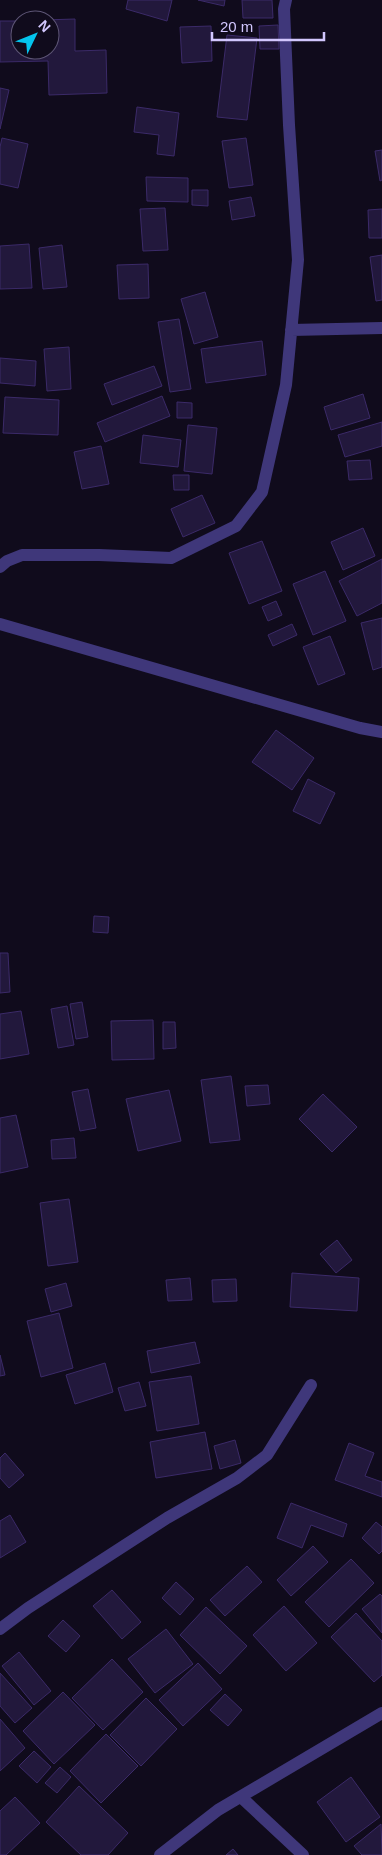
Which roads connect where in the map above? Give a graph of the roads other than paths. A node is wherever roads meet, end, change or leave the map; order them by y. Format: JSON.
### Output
{"nodes":[{"id":1,"x":286,"y":0,"type":"edge"},
{"id":2,"x":382,"y":328,"type":"edge"},
{"id":3,"x":291,"y":330,"type":"junction"},
{"id":4,"x":0,"y":567,"type":"edge"},
{"id":5,"x":0,"y":624,"type":"edge"},
{"id":6,"x":382,"y":732,"type":"edge"},
{"id":7,"x":311,"y":1385,"type":"dead end"},
{"id":8,"x":0,"y":1629,"type":"edge"},
{"id":9,"x":382,"y":1713,"type":"edge"},
{"id":10,"x":241,"y":1797,"type":"junction"},
{"id":11,"x":160,"y":1855,"type":"edge"},
{"id":12,"x":303,"y":1855,"type":"edge"}],
"edges":[{"from":1,"to":3,"type":"street"},
{"from":2,"to":3,"type":"street"},
{"from":3,"to":4,"type":"street"},
{"from":5,"to":6,"type":"street"},
{"from":7,"to":8,"type":"street"},
{"from":9,"to":10,"type":"street"},
{"from":10,"to":11,"type":"street"},
{"from":10,"to":12,"type":"street"}]}
